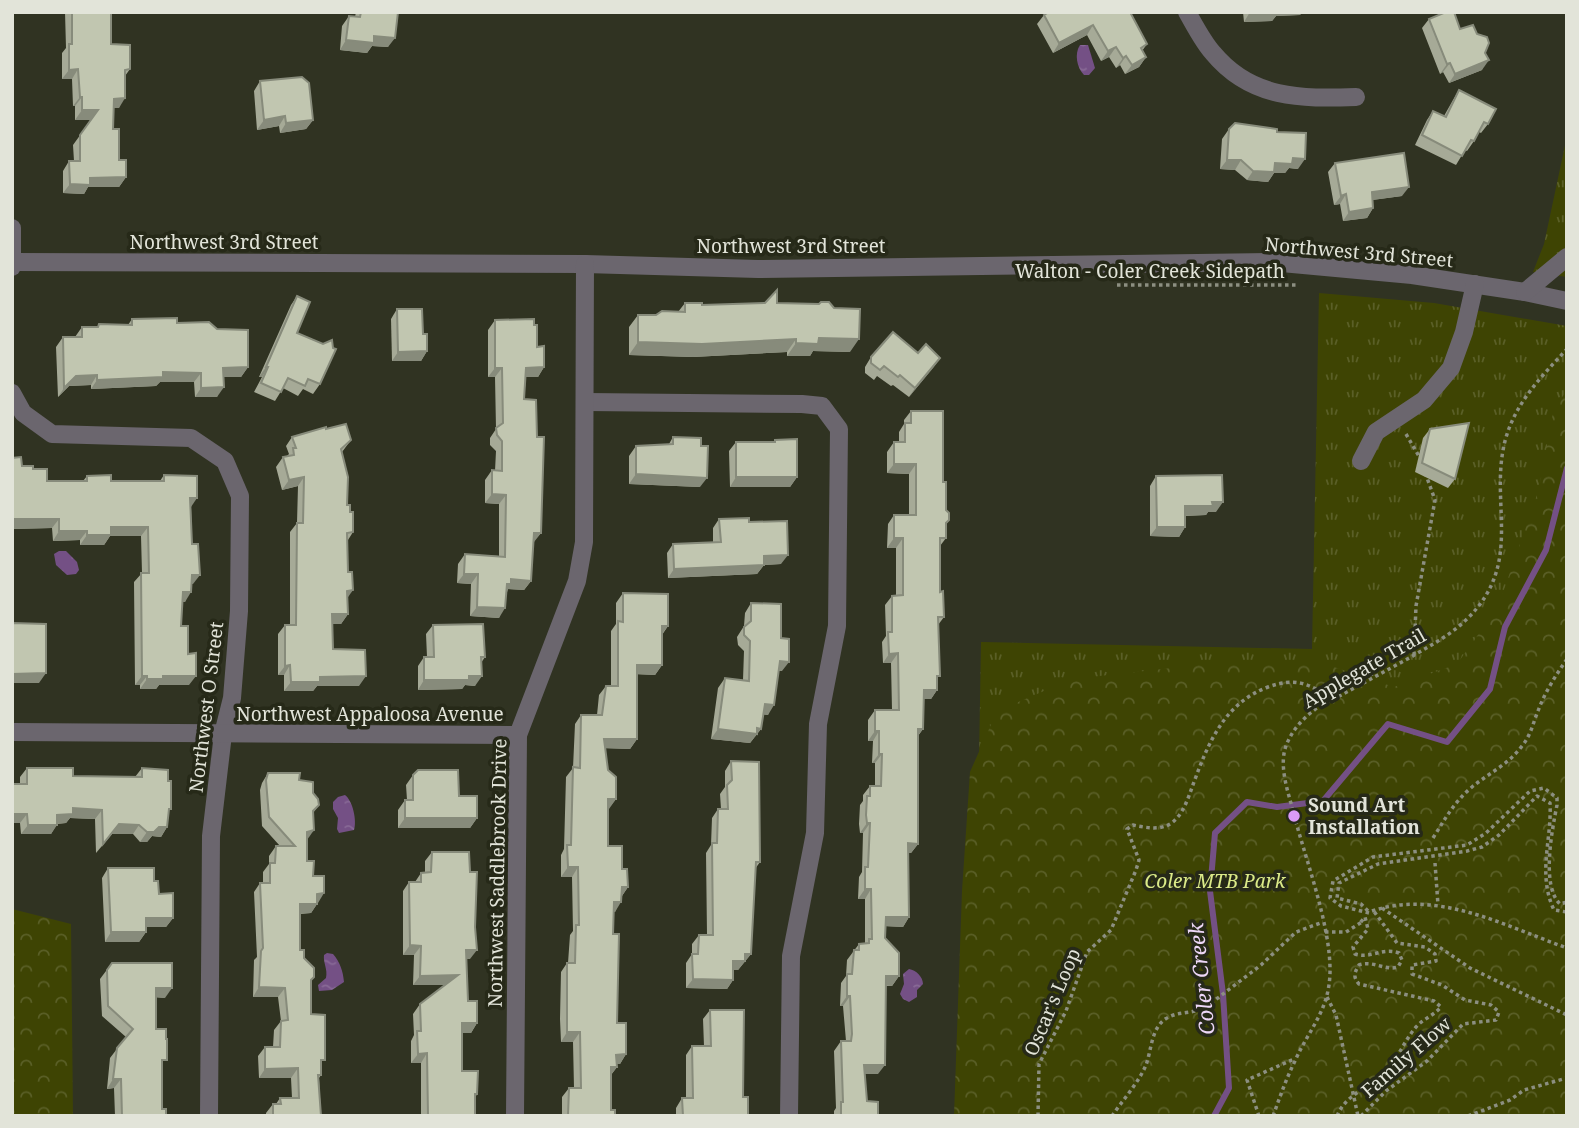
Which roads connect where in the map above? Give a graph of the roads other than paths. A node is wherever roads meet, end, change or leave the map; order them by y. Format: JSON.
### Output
{"nodes":[{"id":1,"x":1187,"y":12,"type":"edge"},
{"id":2,"x":1356,"y":97,"type":"dead end"},
{"id":3,"x":12,"y":228,"type":"edge"},
{"id":4,"x":1567,"y":257,"type":"edge"},
{"id":5,"x":13,"y":264,"type":"edge"},
{"id":6,"x":585,"y":264,"type":"junction"},
{"id":7,"x":1475,"y":284,"type":"junction"},
{"id":8,"x":1525,"y":292,"type":"junction"},
{"id":9,"x":1567,"y":301,"type":"edge"},
{"id":10,"x":12,"y":393,"type":"edge"},
{"id":11,"x":586,"y":402,"type":"junction"},
{"id":12,"x":1361,"y":461,"type":"dead end"},
{"id":13,"x":12,"y":732,"type":"edge"},
{"id":14,"x":223,"y":734,"type":"junction"},
{"id":15,"x":518,"y":735,"type":"junction"},
{"id":16,"x":209,"y":1116,"type":"edge"},
{"id":17,"x":515,"y":1116,"type":"edge"},
{"id":18,"x":789,"y":1116,"type":"edge"}],
"edges":[{"from":1,"to":2,"type":"street"},
{"from":3,"to":5,"type":"street"},
{"from":4,"to":8,"type":"street"},
{"from":5,"to":6,"type":"street","name":"Northwest 3rd Street"},
{"from":6,"to":7,"type":"street","name":"Northwest 3rd Street"},
{"from":6,"to":11,"type":"street","name":"Northwest Saddlebrook Drive"},
{"from":7,"to":8,"type":"street","name":"Northwest 3rd Street"},
{"from":7,"to":12,"type":"street"},
{"from":8,"to":9,"type":"street","name":"Northwest 3rd Street"},
{"from":10,"to":14,"type":"street","name":"Northwest O Street"},
{"from":11,"to":15,"type":"street","name":"Northwest Saddlebrook Drive"},
{"from":11,"to":18,"type":"street"},
{"from":13,"to":14,"type":"street","name":"Northwest Appaloosa Avenue"},
{"from":14,"to":15,"type":"street","name":"Northwest Appaloosa Avenue"},
{"from":14,"to":16,"type":"street","name":"Northwest O Street"},
{"from":15,"to":17,"type":"street","name":"Northwest Saddlebrook Drive"}]}
